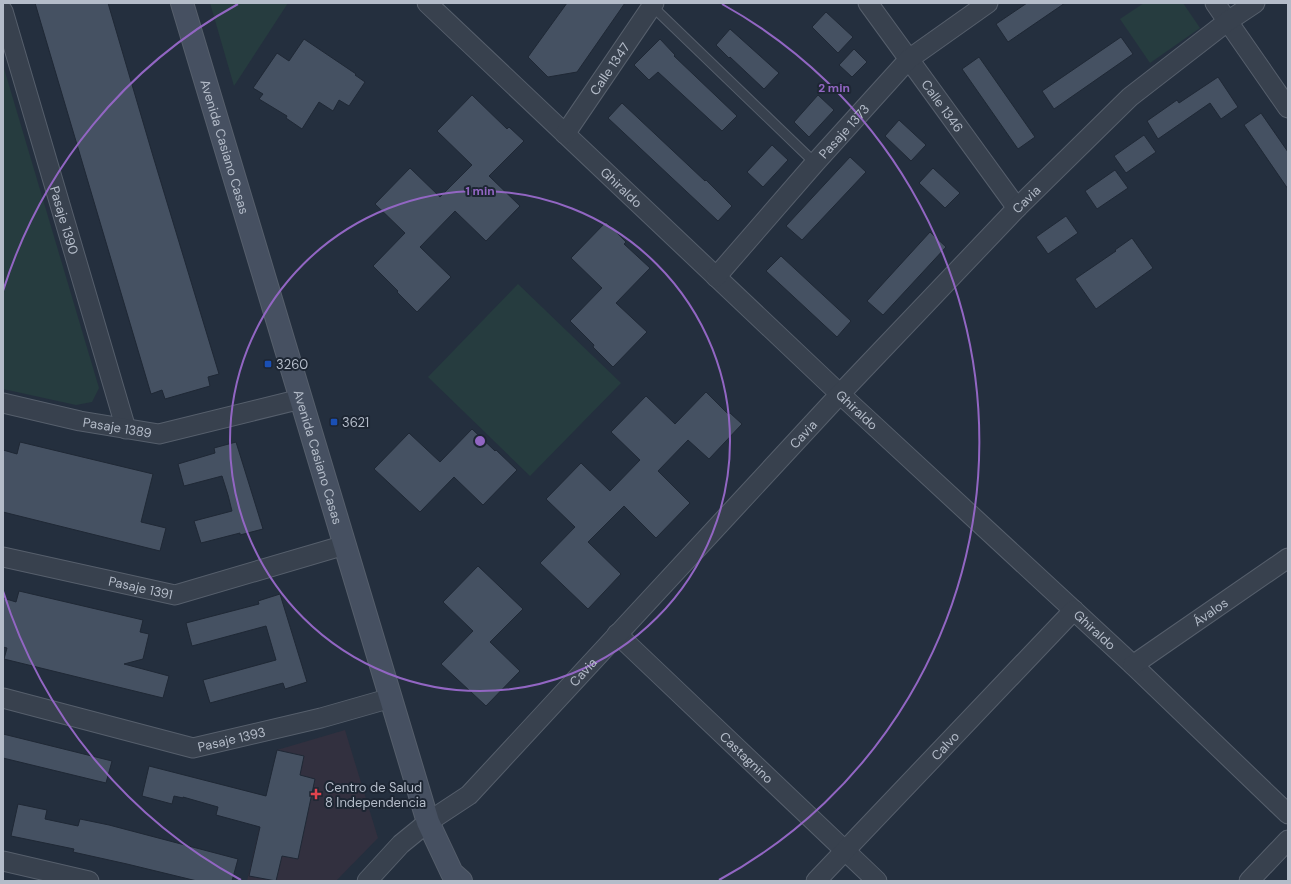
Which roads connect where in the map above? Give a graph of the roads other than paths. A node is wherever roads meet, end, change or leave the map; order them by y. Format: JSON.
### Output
{"nodes":[{"id":1,"x":182,"y":3,"type":"edge"},
{"id":2,"x":868,"y":3,"type":"edge"},
{"id":3,"x":988,"y":3,"type":"edge"},
{"id":4,"x":1215,"y":3,"type":"edge"},
{"id":5,"x":1255,"y":3,"type":"edge"},
{"id":6,"x":653,"y":5,"type":"edge"},
{"id":7,"x":437,"y":7,"type":"edge"},
{"id":8,"x":3,"y":11,"type":"edge"},
{"id":9,"x":1228,"y":21,"type":"junction"},
{"id":10,"x":909,"y":59,"type":"junction"},
{"id":11,"x":1288,"y":108,"type":"edge"},
{"id":12,"x":565,"y":134,"type":"junction"},
{"id":13,"x":815,"y":163,"type":"junction"},
{"id":14,"x":1017,"y":208,"type":"junction"},
{"id":15,"x":716,"y":276,"type":"junction"},
{"id":16,"x":840,"y":394,"type":"junction"},
{"id":17,"x":301,"y":399,"type":"junction"},
{"id":18,"x":3,"y":403,"type":"edge"},
{"id":19,"x":126,"y":429,"type":"junction"},
{"id":20,"x":345,"y":545,"type":"junction"},
{"id":21,"x":3,"y":556,"type":"edge"},
{"id":22,"x":1288,"y":558,"type":"edge"},
{"id":23,"x":1074,"y":610,"type":"junction"},
{"id":24,"x":617,"y":634,"type":"junction"},
{"id":25,"x":1133,"y":665,"type":"junction"},
{"id":26,"x":3,"y":698,"type":"edge"},
{"id":27,"x":391,"y":698,"type":"junction"},
{"id":28,"x":1288,"y":814,"type":"edge"},
{"id":29,"x":428,"y":822,"type":"junction"},
{"id":30,"x":1288,"y":840,"type":"edge"},
{"id":31,"x":845,"y":850,"type":"junction"},
{"id":32,"x":3,"y":861,"type":"edge"},
{"id":33,"x":89,"y":881,"type":"edge"},
{"id":34,"x":367,"y":881,"type":"edge"},
{"id":35,"x":461,"y":881,"type":"edge"},
{"id":36,"x":816,"y":881,"type":"edge"},
{"id":37,"x":877,"y":881,"type":"edge"},
{"id":38,"x":1249,"y":881,"type":"edge"}],
"edges":[{"from":1,"to":17,"type":"main road","name":"Avenida Casiano Casas"},
{"from":2,"to":10,"type":"street","name":"Calle 1346"},
{"from":3,"to":10,"type":"street","name":"Pasaje 1373"},
{"from":4,"to":9,"type":"street"},
{"from":5,"to":9,"type":"street","name":"Cavia"},
{"from":6,"to":12,"type":"street","name":"Calle 1347"},
{"from":6,"to":13,"type":"lane"},
{"from":7,"to":12,"type":"street","name":"Ghiraldo"},
{"from":8,"to":19,"type":"street","name":"Pasaje 1390"},
{"from":9,"to":11,"type":"street"},
{"from":9,"to":14,"type":"street","name":"Cavia"},
{"from":10,"to":13,"type":"street","name":"Pasaje 1373"},
{"from":10,"to":14,"type":"street","name":"Calle 1346"},
{"from":12,"to":15,"type":"street","name":"Ghiraldo"},
{"from":13,"to":15,"type":"street","name":"Pasaje 1373"},
{"from":14,"to":16,"type":"street","name":"Cavia"},
{"from":15,"to":16,"type":"street","name":"Ghiraldo"},
{"from":16,"to":23,"type":"street","name":"Ghiraldo"},
{"from":16,"to":24,"type":"street","name":"Cavia"},
{"from":17,"to":19,"type":"street","name":"Pasaje 1389"},
{"from":17,"to":20,"type":"main road","name":"Avenida Casiano Casas"},
{"from":18,"to":19,"type":"street","name":"Pasaje 1389"},
{"from":20,"to":21,"type":"street","name":"Pasaje 1391"},
{"from":20,"to":27,"type":"main road","name":"Avenida Casiano Casas"},
{"from":22,"to":25,"type":"street","name":"Ávalos"},
{"from":23,"to":25,"type":"street","name":"Ghiraldo"},
{"from":23,"to":31,"type":"street","name":"Calvo"},
{"from":24,"to":29,"type":"street","name":"Cavia"},
{"from":24,"to":31,"type":"street","name":"Castagnino"},
{"from":25,"to":28,"type":"street","name":"Ghiraldo"},
{"from":26,"to":27,"type":"street","name":"Pasaje 1393"},
{"from":27,"to":29,"type":"main road","name":"Avenida Casiano Casas"},
{"from":29,"to":34,"type":"street","name":"Cavia"},
{"from":29,"to":35,"type":"main road","name":"Avenida Casiano Casas"},
{"from":30,"to":38,"type":"street"},
{"from":31,"to":36,"type":"street","name":"Calvo"},
{"from":31,"to":37,"type":"street","name":"Castagnino"},
{"from":32,"to":33,"type":"street"}]}
